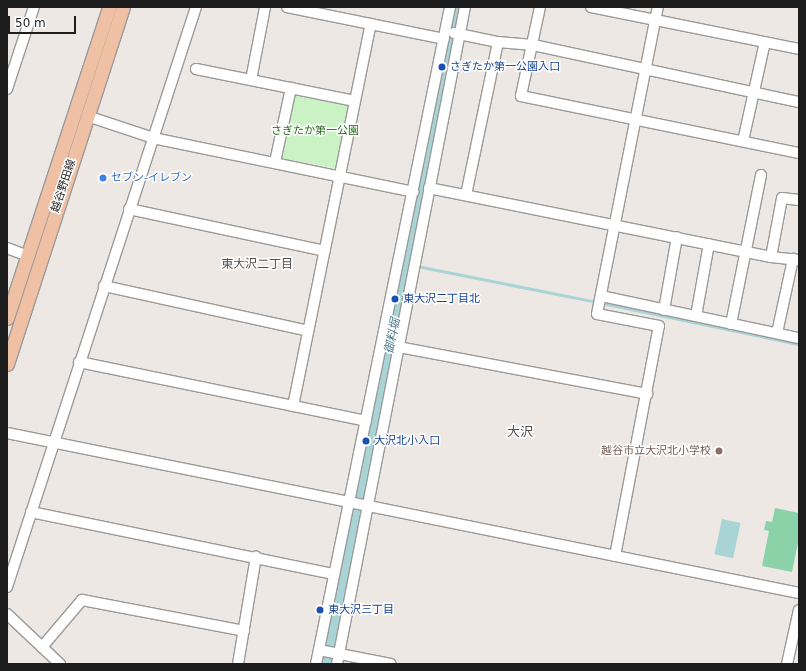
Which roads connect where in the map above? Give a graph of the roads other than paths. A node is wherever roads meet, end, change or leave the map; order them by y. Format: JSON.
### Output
{"nodes":[{"id":1,"x":34,"y":7,"type":"edge"},
{"id":2,"x":110,"y":7,"type":"edge"},
{"id":3,"x":123,"y":7,"type":"edge"},
{"id":4,"x":196,"y":7,"type":"edge"},
{"id":5,"x":265,"y":7,"type":"edge"},
{"id":6,"x":287,"y":7,"type":"edge"},
{"id":7,"x":450,"y":7,"type":"edge"},
{"id":8,"x":466,"y":7,"type":"edge"},
{"id":9,"x":540,"y":7,"type":"edge"},
{"id":10,"x":591,"y":7,"type":"edge"},
{"id":11,"x":658,"y":7,"type":"edge"},
{"id":12,"x":656,"y":19,"type":"junction"},
{"id":13,"x":371,"y":24,"type":"junction"},
{"id":14,"x":451,"y":34,"type":"junction"},
{"id":15,"x":498,"y":42,"type":"junction"},
{"id":16,"x":765,"y":42,"type":"junction"},
{"id":17,"x":533,"y":45,"type":"junction"},
{"id":18,"x":799,"y":49,"type":"edge"},
{"id":19,"x":12,"y":57,"type":"edge"},
{"id":20,"x":196,"y":69,"type":"dead end"},
{"id":21,"x":645,"y":69,"type":"junction"},
{"id":22,"x":251,"y":80,"type":"junction"},
{"id":23,"x":290,"y":88,"type":"junction"},
{"id":24,"x":7,"y":89,"type":"edge"},
{"id":25,"x":754,"y":93,"type":"junction"},
{"id":26,"x":355,"y":102,"type":"junction"},
{"id":27,"x":799,"y":102,"type":"edge"},
{"id":28,"x":87,"y":116,"type":"junction"},
{"id":29,"x":635,"y":121,"type":"junction"},
{"id":30,"x":153,"y":138,"type":"junction"},
{"id":31,"x":743,"y":141,"type":"junction"},
{"id":32,"x":799,"y":153,"type":"edge"},
{"id":33,"x":275,"y":162,"type":"junction"},
{"id":34,"x":761,"y":175,"type":"dead end"},
{"id":35,"x":340,"y":177,"type":"junction"},
{"id":36,"x":429,"y":188,"type":"junction"},
{"id":37,"x":413,"y":192,"type":"junction"},
{"id":38,"x":466,"y":195,"type":"junction"},
{"id":39,"x":799,"y":200,"type":"edge"},
{"id":40,"x":129,"y":209,"type":"junction"},
{"id":41,"x":614,"y":225,"type":"junction"},
{"id":42,"x":677,"y":238,"type":"junction"},
{"id":43,"x":709,"y":244,"type":"junction"},
{"id":44,"x":7,"y":248,"type":"edge"},
{"id":45,"x":324,"y":251,"type":"junction"},
{"id":46,"x":744,"y":252,"type":"junction"},
{"id":47,"x":28,"y":256,"type":"junction"},
{"id":48,"x":771,"y":257,"type":"junction"},
{"id":49,"x":796,"y":260,"type":"edge"},
{"id":50,"x":104,"y":286,"type":"junction"},
{"id":51,"x":601,"y":296,"type":"junction"},
{"id":52,"x":664,"y":310,"type":"junction"},
{"id":53,"x":696,"y":316,"type":"junction"},
{"id":54,"x":7,"y":318,"type":"edge"},
{"id":55,"x":731,"y":324,"type":"junction"},
{"id":56,"x":308,"y":331,"type":"junction"},
{"id":57,"x":777,"y":333,"type":"junction"},
{"id":58,"x":799,"y":338,"type":"edge"},
{"id":59,"x":384,"y":344,"type":"junction"},
{"id":60,"x":399,"y":346,"type":"junction"},
{"id":61,"x":79,"y":362,"type":"junction"},
{"id":62,"x":7,"y":364,"type":"edge"},
{"id":63,"x":647,"y":394,"type":"junction"},
{"id":64,"x":293,"y":406,"type":"junction"},
{"id":65,"x":366,"y":421,"type":"junction"},
{"id":66,"x":7,"y":433,"type":"edge"},
{"id":67,"x":52,"y":443,"type":"junction"},
{"id":68,"x":351,"y":503,"type":"junction"},
{"id":69,"x":366,"y":506,"type":"junction"},
{"id":70,"x":31,"y":512,"type":"junction"},
{"id":71,"x":615,"y":556,"type":"junction"},
{"id":72,"x":256,"y":557,"type":"junction"},
{"id":73,"x":334,"y":574,"type":"junction"},
{"id":74,"x":7,"y":588,"type":"edge"},
{"id":75,"x":799,"y":593,"type":"edge"},
{"id":76,"x":799,"y":610,"type":"edge"},
{"id":77,"x":7,"y":614,"type":"edge"},
{"id":78,"x":244,"y":631,"type":"junction"},
{"id":79,"x":42,"y":647,"type":"junction"},
{"id":80,"x":321,"y":650,"type":"junction"},
{"id":81,"x":337,"y":653,"type":"junction"},
{"id":82,"x":60,"y":664,"type":"edge"},
{"id":83,"x":238,"y":664,"type":"edge"},
{"id":84,"x":316,"y":664,"type":"edge"},
{"id":85,"x":337,"y":664,"type":"edge"},
{"id":86,"x":391,"y":664,"type":"edge"},
{"id":87,"x":787,"y":664,"type":"edge"}],
"edges":[{"from":1,"to":19,"type":"street"},
{"from":2,"to":47,"type":"main road","name":"越谷野田線"},
{"from":3,"to":28,"type":"main road","name":"越谷野田線"},
{"from":4,"to":30,"type":"street"},
{"from":5,"to":22,"type":"street"},
{"from":6,"to":13,"type":"street"},
{"from":7,"to":14,"type":"street"},
{"from":8,"to":14,"type":"street"},
{"from":9,"to":17,"type":"street"},
{"from":10,"to":12,"type":"street"},
{"from":11,"to":12,"type":"street"},
{"from":12,"to":16,"type":"street"},
{"from":12,"to":21,"type":"street"},
{"from":13,"to":14,"type":"street"},
{"from":13,"to":26,"type":"street"},
{"from":14,"to":15,"type":"street"},
{"from":14,"to":36,"type":"street"},
{"from":14,"to":37,"type":"street"},
{"from":15,"to":17,"type":"street"},
{"from":15,"to":38,"type":"street"},
{"from":16,"to":18,"type":"street"},
{"from":16,"to":25,"type":"street"},
{"from":17,"to":21,"type":"street"},
{"from":17,"to":29,"type":"street"},
{"from":19,"to":24,"type":"street"},
{"from":20,"to":22,"type":"street"},
{"from":21,"to":25,"type":"street"},
{"from":21,"to":29,"type":"street"},
{"from":22,"to":23,"type":"street"},
{"from":23,"to":26,"type":"street"},
{"from":23,"to":33,"type":"street"},
{"from":25,"to":27,"type":"street"},
{"from":25,"to":31,"type":"street"},
{"from":26,"to":35,"type":"street"},
{"from":28,"to":30,"type":"street"},
{"from":28,"to":62,"type":"main road","name":"越谷野田線"},
{"from":29,"to":31,"type":"street"},
{"from":29,"to":41,"type":"street"},
{"from":30,"to":33,"type":"street"},
{"from":30,"to":40,"type":"street"},
{"from":31,"to":32,"type":"street"},
{"from":33,"to":35,"type":"street"},
{"from":34,"to":46,"type":"street"},
{"from":35,"to":37,"type":"street"},
{"from":35,"to":45,"type":"street"},
{"from":36,"to":38,"type":"street"},
{"from":36,"to":60,"type":"street"},
{"from":37,"to":59,"type":"street"},
{"from":38,"to":41,"type":"street"},
{"from":39,"to":48,"type":"street"},
{"from":40,"to":45,"type":"street"},
{"from":40,"to":50,"type":"street"},
{"from":41,"to":42,"type":"street"},
{"from":41,"to":51,"type":"street"},
{"from":42,"to":43,"type":"street"},
{"from":42,"to":52,"type":"street"},
{"from":43,"to":46,"type":"street"},
{"from":43,"to":53,"type":"street"},
{"from":44,"to":47,"type":"street"},
{"from":45,"to":56,"type":"street"},
{"from":46,"to":48,"type":"street"},
{"from":46,"to":55,"type":"street"},
{"from":47,"to":54,"type":"main road","name":"越谷野田線"},
{"from":48,"to":49,"type":"street"},
{"from":49,"to":57,"type":"street"},
{"from":50,"to":56,"type":"street"},
{"from":50,"to":61,"type":"street"},
{"from":51,"to":52,"type":"street"},
{"from":51,"to":63,"type":"street"},
{"from":52,"to":53,"type":"street"},
{"from":53,"to":55,"type":"street"},
{"from":55,"to":57,"type":"street"},
{"from":56,"to":64,"type":"street"},
{"from":57,"to":58,"type":"street"},
{"from":59,"to":60,"type":"street"},
{"from":59,"to":65,"type":"street"},
{"from":60,"to":63,"type":"street"},
{"from":60,"to":69,"type":"street"},
{"from":61,"to":64,"type":"street"},
{"from":61,"to":67,"type":"street"},
{"from":63,"to":71,"type":"street"},
{"from":64,"to":65,"type":"street"},
{"from":65,"to":68,"type":"street"},
{"from":66,"to":67,"type":"street"},
{"from":67,"to":68,"type":"street"},
{"from":67,"to":70,"type":"street"},
{"from":68,"to":69,"type":"street"},
{"from":68,"to":73,"type":"street"},
{"from":69,"to":71,"type":"street"},
{"from":69,"to":81,"type":"street"},
{"from":70,"to":72,"type":"street"},
{"from":70,"to":74,"type":"street"},
{"from":71,"to":75,"type":"street"},
{"from":72,"to":73,"type":"street"},
{"from":72,"to":78,"type":"street"},
{"from":73,"to":80,"type":"street"},
{"from":76,"to":87,"type":"street"},
{"from":77,"to":79,"type":"street"},
{"from":78,"to":79,"type":"street"},
{"from":78,"to":83,"type":"street"},
{"from":79,"to":82,"type":"street"},
{"from":80,"to":81,"type":"street"},
{"from":80,"to":84,"type":"street"},
{"from":81,"to":85,"type":"street"},
{"from":81,"to":86,"type":"street"}]}
